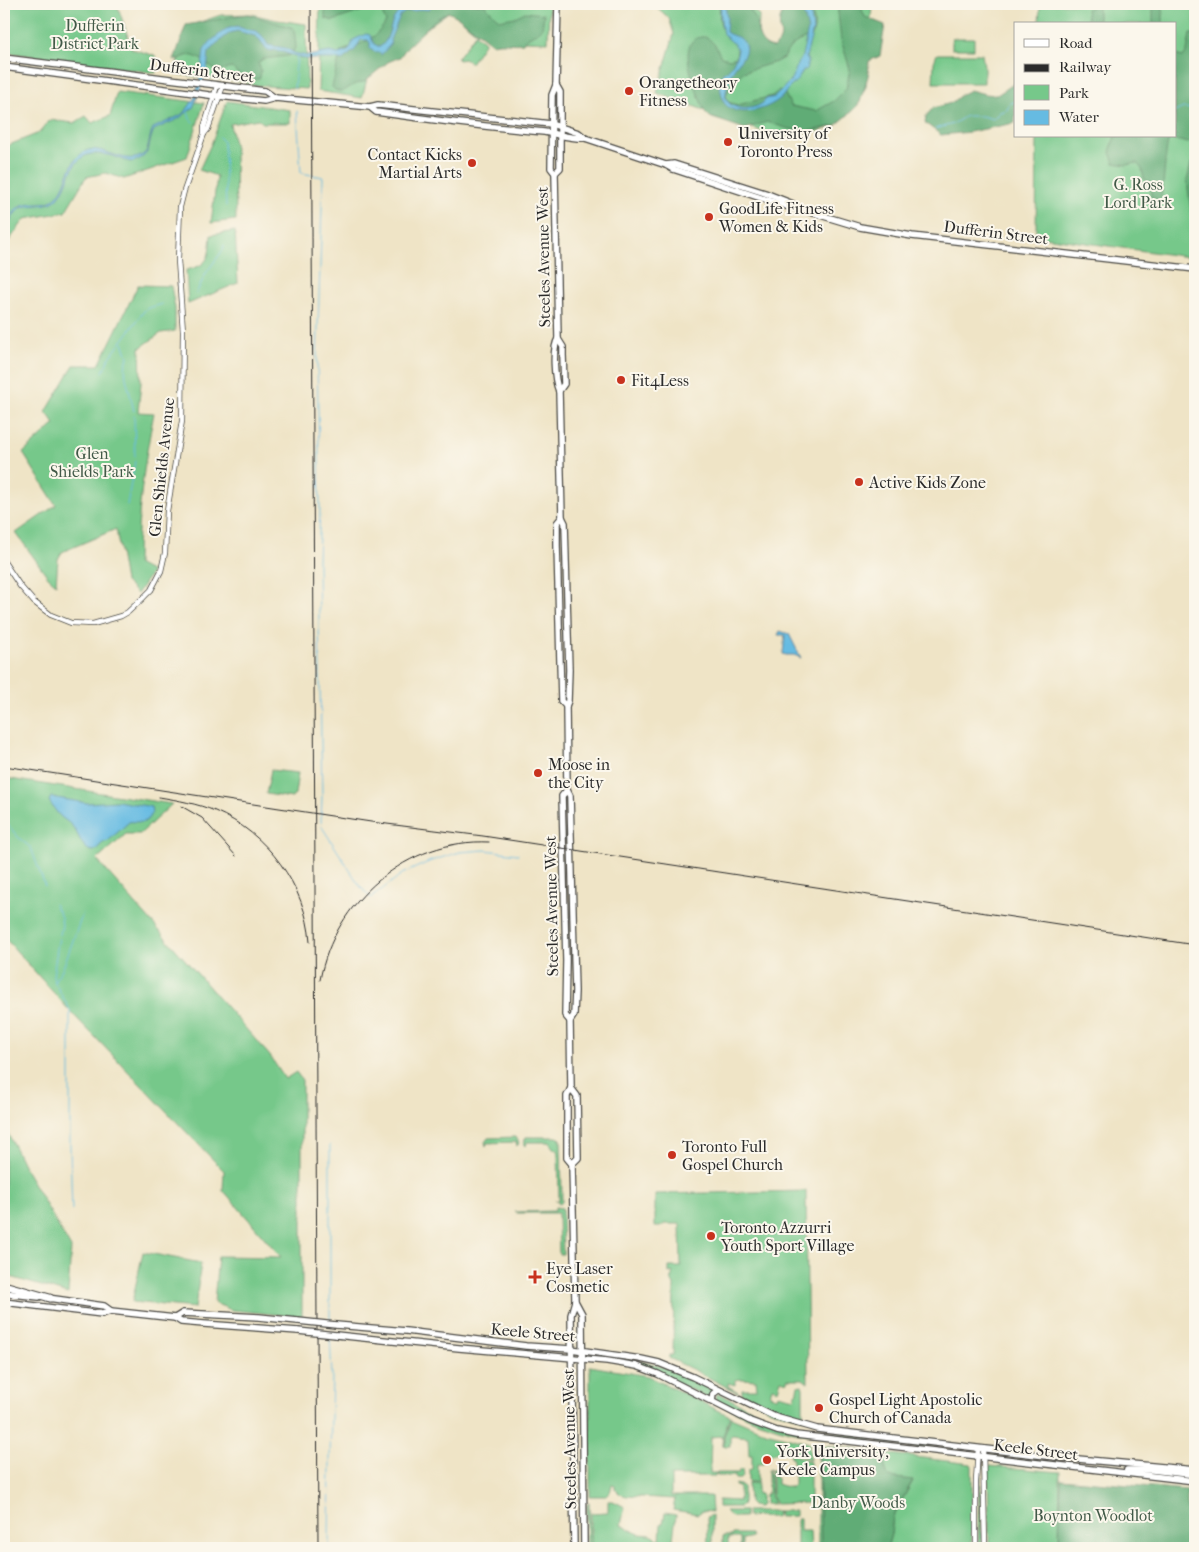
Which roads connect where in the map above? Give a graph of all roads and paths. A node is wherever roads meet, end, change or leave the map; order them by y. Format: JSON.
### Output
{"nodes":[{"id":1,"x":558,"y":4,"type":"edge"},
{"id":2,"x":4,"y":58,"type":"edge"},
{"id":3,"x":4,"y":67,"type":"edge"},
{"id":4,"x":556,"y":85,"type":"junction"},
{"id":5,"x":220,"y":86,"type":"junction"},
{"id":6,"x":217,"y":96,"type":"junction"},
{"id":7,"x":275,"y":98,"type":"junction"},
{"id":8,"x":370,"y":107,"type":"junction"},
{"id":9,"x":551,"y":124,"type":"junction"},
{"id":10,"x":560,"y":126,"type":"junction"},
{"id":11,"x":551,"y":133,"type":"junction"},
{"id":12,"x":559,"y":134,"type":"junction"},
{"id":13,"x":586,"y":138,"type":"junction"},
{"id":14,"x":555,"y":173,"type":"junction"},
{"id":15,"x":1195,"y":269,"type":"edge"},
{"id":16,"x":562,"y":518,"type":"junction"},
{"id":17,"x":557,"y":545,"type":"junction"},
{"id":18,"x":566,"y":545,"type":"junction"},
{"id":19,"x":4,"y":562,"type":"edge"},
{"id":20,"x":566,"y":706,"type":"junction"},
{"id":21,"x":571,"y":1088,"type":"junction"},
{"id":22,"x":572,"y":1164,"type":"junction"},
{"id":23,"x":4,"y":1285,"type":"edge"},
{"id":24,"x":4,"y":1293,"type":"edge"},
{"id":25,"x":50,"y":1298,"type":"junction"},
{"id":26,"x":575,"y":1301,"type":"junction"},
{"id":27,"x":4,"y":1302,"type":"edge"},
{"id":28,"x":111,"y":1311,"type":"junction"},
{"id":29,"x":175,"y":1318,"type":"junction"},
{"id":30,"x":571,"y":1349,"type":"junction"},
{"id":31,"x":582,"y":1350,"type":"junction"},
{"id":32,"x":571,"y":1357,"type":"junction"},
{"id":33,"x":582,"y":1358,"type":"junction"},
{"id":34,"x":718,"y":1390,"type":"junction"},
{"id":35,"x":712,"y":1402,"type":"junction"},
{"id":36,"x":875,"y":1436,"type":"junction"},
{"id":37,"x":873,"y":1445,"type":"junction"},
{"id":38,"x":981,"y":1448,"type":"junction"},
{"id":39,"x":980,"y":1456,"type":"junction"},
{"id":40,"x":1195,"y":1470,"type":"edge"},
{"id":41,"x":1107,"y":1471,"type":"junction"},
{"id":42,"x":1195,"y":1481,"type":"edge"},
{"id":43,"x":1195,"y":1489,"type":"edge"},
{"id":44,"x":574,"y":1548,"type":"edge"},
{"id":45,"x":584,"y":1548,"type":"edge"},
{"id":46,"x":976,"y":1548,"type":"edge"},
{"id":47,"x":985,"y":1548,"type":"edge"},
{"id":48,"x":1194,"y":1548,"type":"edge"}],
"edges":[{"from":1,"to":4,"type":"main road","name":"Steeles Avenue West"},
{"from":2,"to":5,"type":"main road","name":"Dufferin Street"},
{"from":3,"to":6,"type":"main road","name":"Dufferin Street"},
{"from":4,"to":9,"type":"main road","name":"Steeles Avenue West"},
{"from":4,"to":10,"type":"main road","name":"Steeles Avenue West"},
{"from":5,"to":6,"type":"street","name":"Glen Shields Avenue"},
{"from":5,"to":7,"type":"main road","name":"Dufferin Street"},
{"from":6,"to":7,"type":"main road","name":"Dufferin Street"},
{"from":6,"to":19,"type":"street","name":"Glen Shields Avenue"},
{"from":7,"to":8,"type":"main road","name":"Dufferin Street"},
{"from":8,"to":9,"type":"main road","name":"Dufferin Street"},
{"from":8,"to":11,"type":"main road","name":"Dufferin Street"},
{"from":9,"to":10,"type":"main road","name":"Dufferin Street"},
{"from":9,"to":11,"type":"main road","name":"Steeles Avenue West"},
{"from":10,"to":12,"type":"main road","name":"Steeles Avenue West"},
{"from":10,"to":13,"type":"main road","name":"Dufferin Street"},
{"from":11,"to":12,"type":"main road","name":"Dufferin Street"},
{"from":11,"to":14,"type":"main road","name":"Steeles Avenue West"},
{"from":12,"to":13,"type":"main road","name":"Dufferin Street"},
{"from":12,"to":14,"type":"main road","name":"Steeles Avenue West"},
{"from":13,"to":15,"type":"main road","name":"Dufferin Street"},
{"from":14,"to":16,"type":"main road","name":"Steeles Avenue West"},
{"from":16,"to":17,"type":"main road","name":"Steeles Avenue West"},
{"from":16,"to":18,"type":"main road","name":"Steeles Avenue West"},
{"from":17,"to":18,"type":"main road"},
{"from":17,"to":20,"type":"main road","name":"Steeles Avenue West"},
{"from":18,"to":20,"type":"main road","name":"Steeles Avenue West"},
{"from":20,"to":21,"type":"main road","name":"Steeles Avenue West"},
{"from":21,"to":22,"type":"main road","name":"Steeles Avenue West"},
{"from":21,"to":22,"type":"main road","name":"Steeles Avenue West"},
{"from":22,"to":26,"type":"main road","name":"Steeles Avenue West"},
{"from":23,"to":25,"type":"highway"},
{"from":24,"to":25,"type":"main road","name":"Keele Street"},
{"from":25,"to":28,"type":"main road","name":"Keele Street"},
{"from":26,"to":30,"type":"main road","name":"Steeles Avenue West"},
{"from":26,"to":31,"type":"main road","name":"Steeles Avenue West"},
{"from":27,"to":28,"type":"main road","name":"Keele Street"},
{"from":28,"to":29,"type":"main road","name":"Keele Street"},
{"from":29,"to":30,"type":"main road","name":"Keele Street","bridge":true},
{"from":29,"to":32,"type":"main road","name":"Keele Street","bridge":true},
{"from":30,"to":31,"type":"main road","name":"Keele Street"},
{"from":30,"to":32,"type":"main road","name":"Steeles Avenue West"},
{"from":31,"to":33,"type":"main road","name":"Steeles Avenue West"},
{"from":31,"to":34,"type":"main road","name":"Keele Street"},
{"from":32,"to":33,"type":"main road","name":"Keele Street"},
{"from":32,"to":44,"type":"main road","name":"Steeles Avenue West"},
{"from":33,"to":35,"type":"main road","name":"Keele Street"},
{"from":33,"to":45,"type":"main road","name":"Steeles Avenue West"},
{"from":34,"to":35,"type":"main road"},
{"from":34,"to":36,"type":"main road","name":"Keele Street"},
{"from":35,"to":37,"type":"main road","name":"Keele Street"},
{"from":36,"to":37,"type":"main road"},
{"from":36,"to":38,"type":"main road","name":"Keele Street"},
{"from":37,"to":39,"type":"main road","name":"Keele Street"},
{"from":38,"to":39,"type":"street"},
{"from":38,"to":40,"type":"main road","name":"Keele Street"},
{"from":39,"to":41,"type":"main road","name":"Keele Street"},
{"from":39,"to":46,"type":"street"},
{"from":39,"to":47,"type":"street"},
{"from":40,"to":41,"type":"main road"},
{"from":41,"to":42,"type":"main road","name":"Keele Street"},
{"from":43,"to":48,"type":"street"}]}
